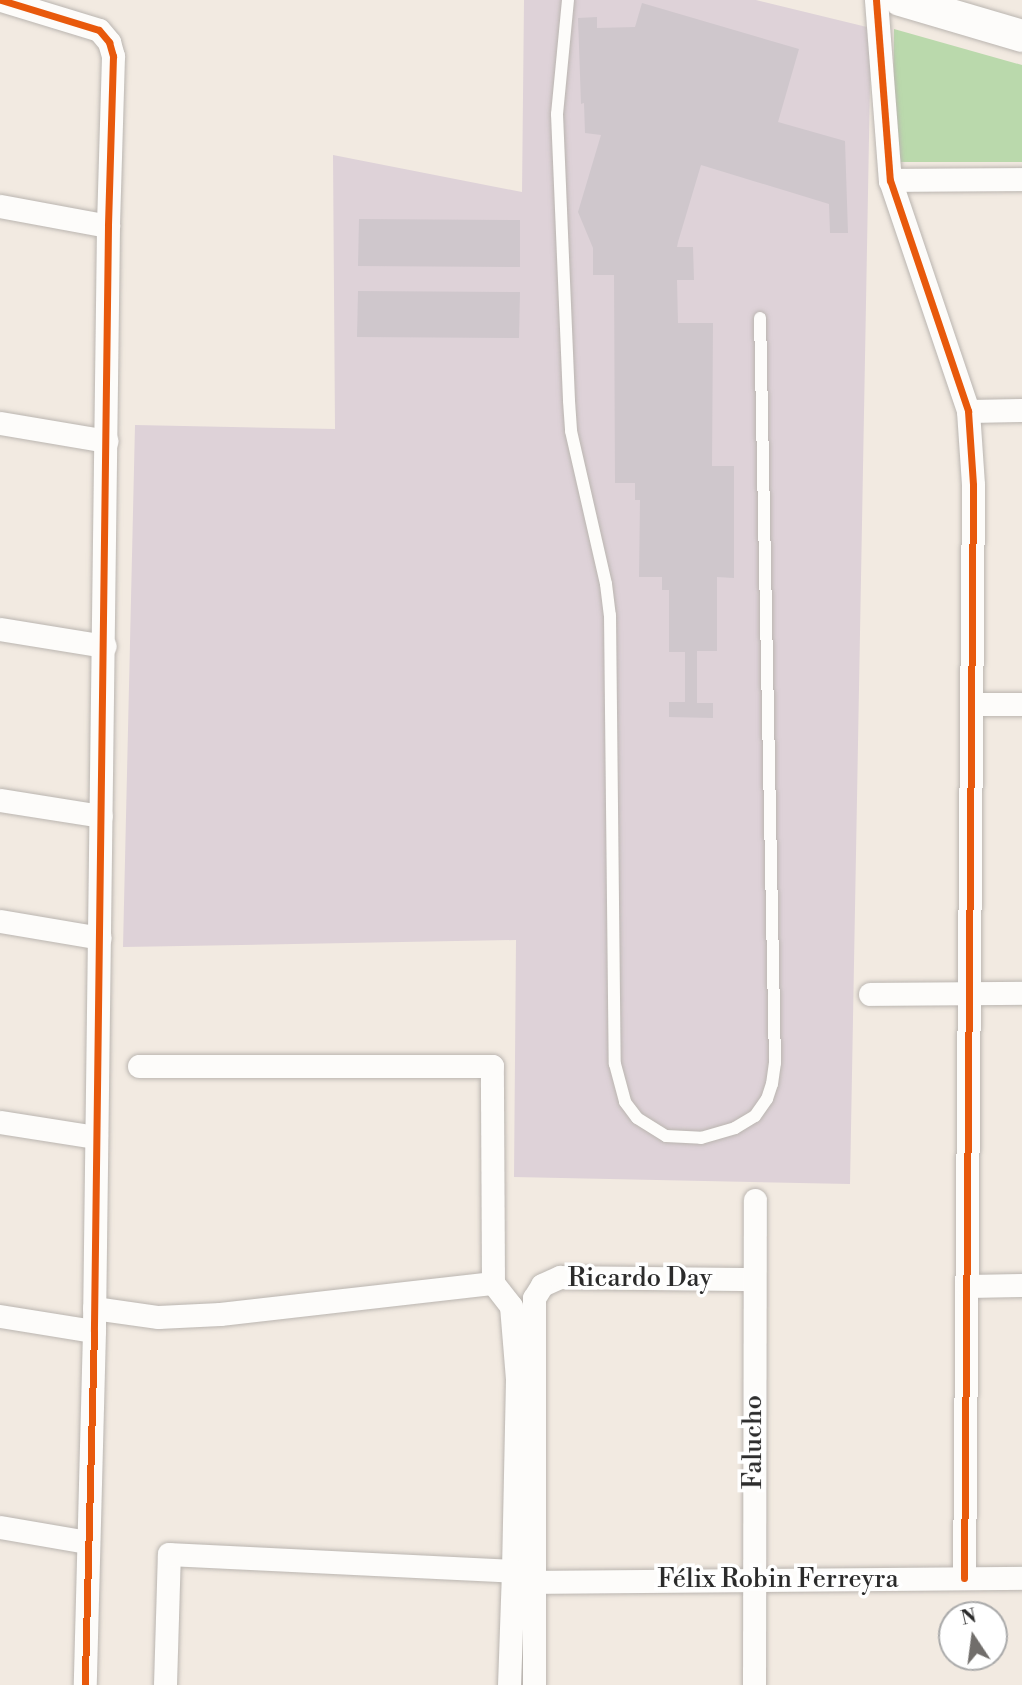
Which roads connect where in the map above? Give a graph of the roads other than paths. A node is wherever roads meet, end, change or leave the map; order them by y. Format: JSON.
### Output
{"nodes":[{"id":1,"x":1,"y":0,"type":"edge"},
{"id":2,"x":568,"y":0,"type":"edge"},
{"id":3,"x":876,"y":0,"type":"edge"},
{"id":4,"x":900,"y":0,"type":"edge"},
{"id":5,"x":1022,"y":36,"type":"edge"},
{"id":6,"x":1022,"y":179,"type":"edge"},
{"id":7,"x":890,"y":180,"type":"junction"},
{"id":8,"x":0,"y":206,"type":"edge"},
{"id":9,"x":108,"y":226,"type":"junction"},
{"id":10,"x":760,"y":318,"type":"dead end"},
{"id":11,"x":1022,"y":410,"type":"edge"},
{"id":12,"x":968,"y":411,"type":"junction"},
{"id":13,"x":0,"y":423,"type":"edge"},
{"id":14,"x":106,"y":441,"type":"junction"},
{"id":15,"x":0,"y":629,"type":"edge"},
{"id":16,"x":104,"y":646,"type":"junction"},
{"id":17,"x":971,"y":704,"type":"junction"},
{"id":18,"x":1022,"y":704,"type":"edge"},
{"id":19,"x":0,"y":800,"type":"edge"},
{"id":20,"x":101,"y":816,"type":"junction"},
{"id":21,"x":0,"y":921,"type":"edge"},
{"id":22,"x":100,"y":938,"type":"junction"},
{"id":23,"x":1022,"y":993,"type":"edge"},
{"id":24,"x":870,"y":994,"type":"dead end"},
{"id":25,"x":969,"y":994,"type":"junction"},
{"id":26,"x":139,"y":1066,"type":"dead end"},
{"id":27,"x":0,"y":1122,"type":"edge"},
{"id":28,"x":96,"y":1137,"type":"junction"},
{"id":29,"x":755,"y":1200,"type":"dead end"},
{"id":30,"x":754,"y":1279,"type":"junction"},
{"id":31,"x":493,"y":1283,"type":"junction"},
{"id":32,"x":1022,"y":1285,"type":"edge"},
{"id":33,"x":967,"y":1286,"type":"junction"},
{"id":34,"x":0,"y":1317,"type":"edge"},
{"id":35,"x":94,"y":1320,"type":"junction"},
{"id":36,"x":0,"y":1527,"type":"edge"},
{"id":37,"x":87,"y":1542,"type":"junction"},
{"id":38,"x":513,"y":1571,"type":"junction"},
{"id":39,"x":964,"y":1578,"type":"junction"},
{"id":40,"x":1022,"y":1578,"type":"edge"},
{"id":41,"x":754,"y":1579,"type":"junction"},
{"id":42,"x":535,"y":1582,"type":"junction"},
{"id":43,"x":85,"y":1685,"type":"edge"},
{"id":44,"x":165,"y":1685,"type":"edge"},
{"id":45,"x":509,"y":1685,"type":"edge"},
{"id":46,"x":534,"y":1685,"type":"edge"},
{"id":47,"x":754,"y":1685,"type":"edge"}],
"edges":[{"from":1,"to":9,"type":"street"},
{"from":2,"to":10,"type":"lane"},
{"from":3,"to":7,"type":"street"},
{"from":4,"to":5,"type":"main road"},
{"from":6,"to":7,"type":"street"},
{"from":7,"to":12,"type":"street"},
{"from":8,"to":9,"type":"street"},
{"from":9,"to":14,"type":"street"},
{"from":11,"to":12,"type":"street"},
{"from":12,"to":17,"type":"street"},
{"from":13,"to":14,"type":"street"},
{"from":14,"to":16,"type":"street"},
{"from":15,"to":16,"type":"street"},
{"from":16,"to":20,"type":"street"},
{"from":17,"to":18,"type":"street"},
{"from":17,"to":25,"type":"street"},
{"from":19,"to":20,"type":"street"},
{"from":20,"to":22,"type":"street"},
{"from":21,"to":22,"type":"street"},
{"from":22,"to":28,"type":"street"},
{"from":23,"to":25,"type":"street"},
{"from":24,"to":25,"type":"street"},
{"from":25,"to":33,"type":"street"},
{"from":26,"to":31,"type":"street"},
{"from":27,"to":28,"type":"street"},
{"from":28,"to":35,"type":"street"},
{"from":29,"to":30,"type":"street","name":"Falucho"},
{"from":30,"to":41,"type":"street","name":"Falucho"},
{"from":30,"to":42,"type":"street","name":"Ricardo Day"},
{"from":31,"to":35,"type":"street"},
{"from":31,"to":38,"type":"street"},
{"from":32,"to":33,"type":"street"},
{"from":33,"to":39,"type":"street"},
{"from":34,"to":35,"type":"street"},
{"from":35,"to":37,"type":"street"},
{"from":36,"to":37,"type":"street"},
{"from":37,"to":43,"type":"street"},
{"from":38,"to":44,"type":"street"},
{"from":38,"to":45,"type":"street"},
{"from":39,"to":40,"type":"street","name":"Félix Robin Ferreyra"},
{"from":39,"to":41,"type":"street","name":"Félix Robin Ferreyra"},
{"from":41,"to":42,"type":"street","name":"Félix Robin Ferreyra"},
{"from":41,"to":47,"type":"street","name":"Falucho"},
{"from":42,"to":46,"type":"street"}]}
